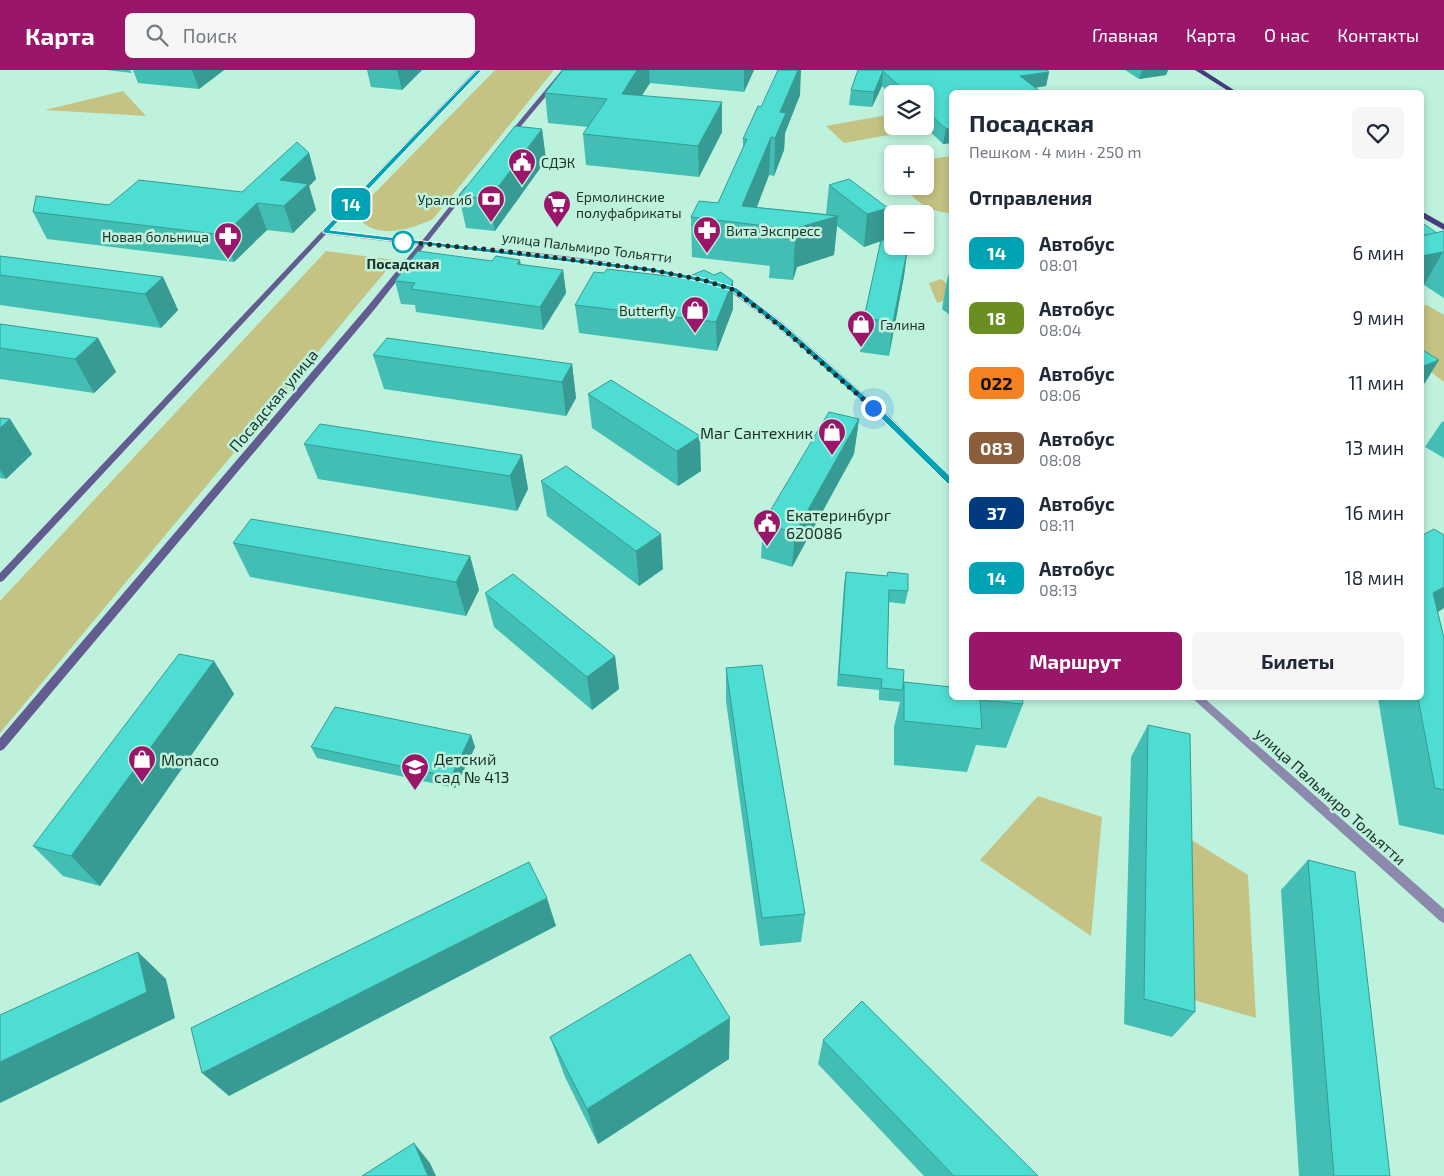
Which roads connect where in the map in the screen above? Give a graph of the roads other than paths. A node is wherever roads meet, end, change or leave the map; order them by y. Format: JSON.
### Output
{"nodes":[{"id":1,"x":479,"y":70,"type":"edge"},
{"id":2,"x":566,"y":70,"type":"edge"},
{"id":3,"x":1198,"y":70,"type":"edge"},
{"id":4,"x":1231,"y":90,"type":"edge"},
{"id":5,"x":501,"y":146,"type":"edge"},
{"id":6,"x":472,"y":182,"type":"edge"},
{"id":7,"x":1424,"y":215,"type":"edge"},
{"id":8,"x":1444,"y":228,"type":"edge"},
{"id":9,"x":326,"y":232,"type":"junction"},
{"id":10,"x":422,"y":244,"type":"junction"},
{"id":11,"x":949,"y":480,"type":"edge"},
{"id":12,"x":0,"y":579,"type":"edge"},
{"id":13,"x":1199,"y":700,"type":"edge"},
{"id":14,"x":0,"y":746,"type":"edge"},
{"id":15,"x":1444,"y":917,"type":"edge"}],
"edges":[{"from":1,"to":9,"type":"street"},
{"from":2,"to":5,"type":"street"},
{"from":3,"to":4,"type":"main road"},
{"from":6,"to":10,"type":"street","name":"Посадская улица"},
{"from":7,"to":8,"type":"main road"},
{"from":9,"to":10,"type":"street","name":"улица Пальмиро Тольятти"},
{"from":9,"to":12,"type":"street"},
{"from":10,"to":11,"type":"street","name":"улица Пальмиро Тольятти"},
{"from":10,"to":14,"type":"street","name":"Посадская улица"},
{"from":13,"to":15,"type":"street","name":"улица Пальмиро Тольятти"}]}
